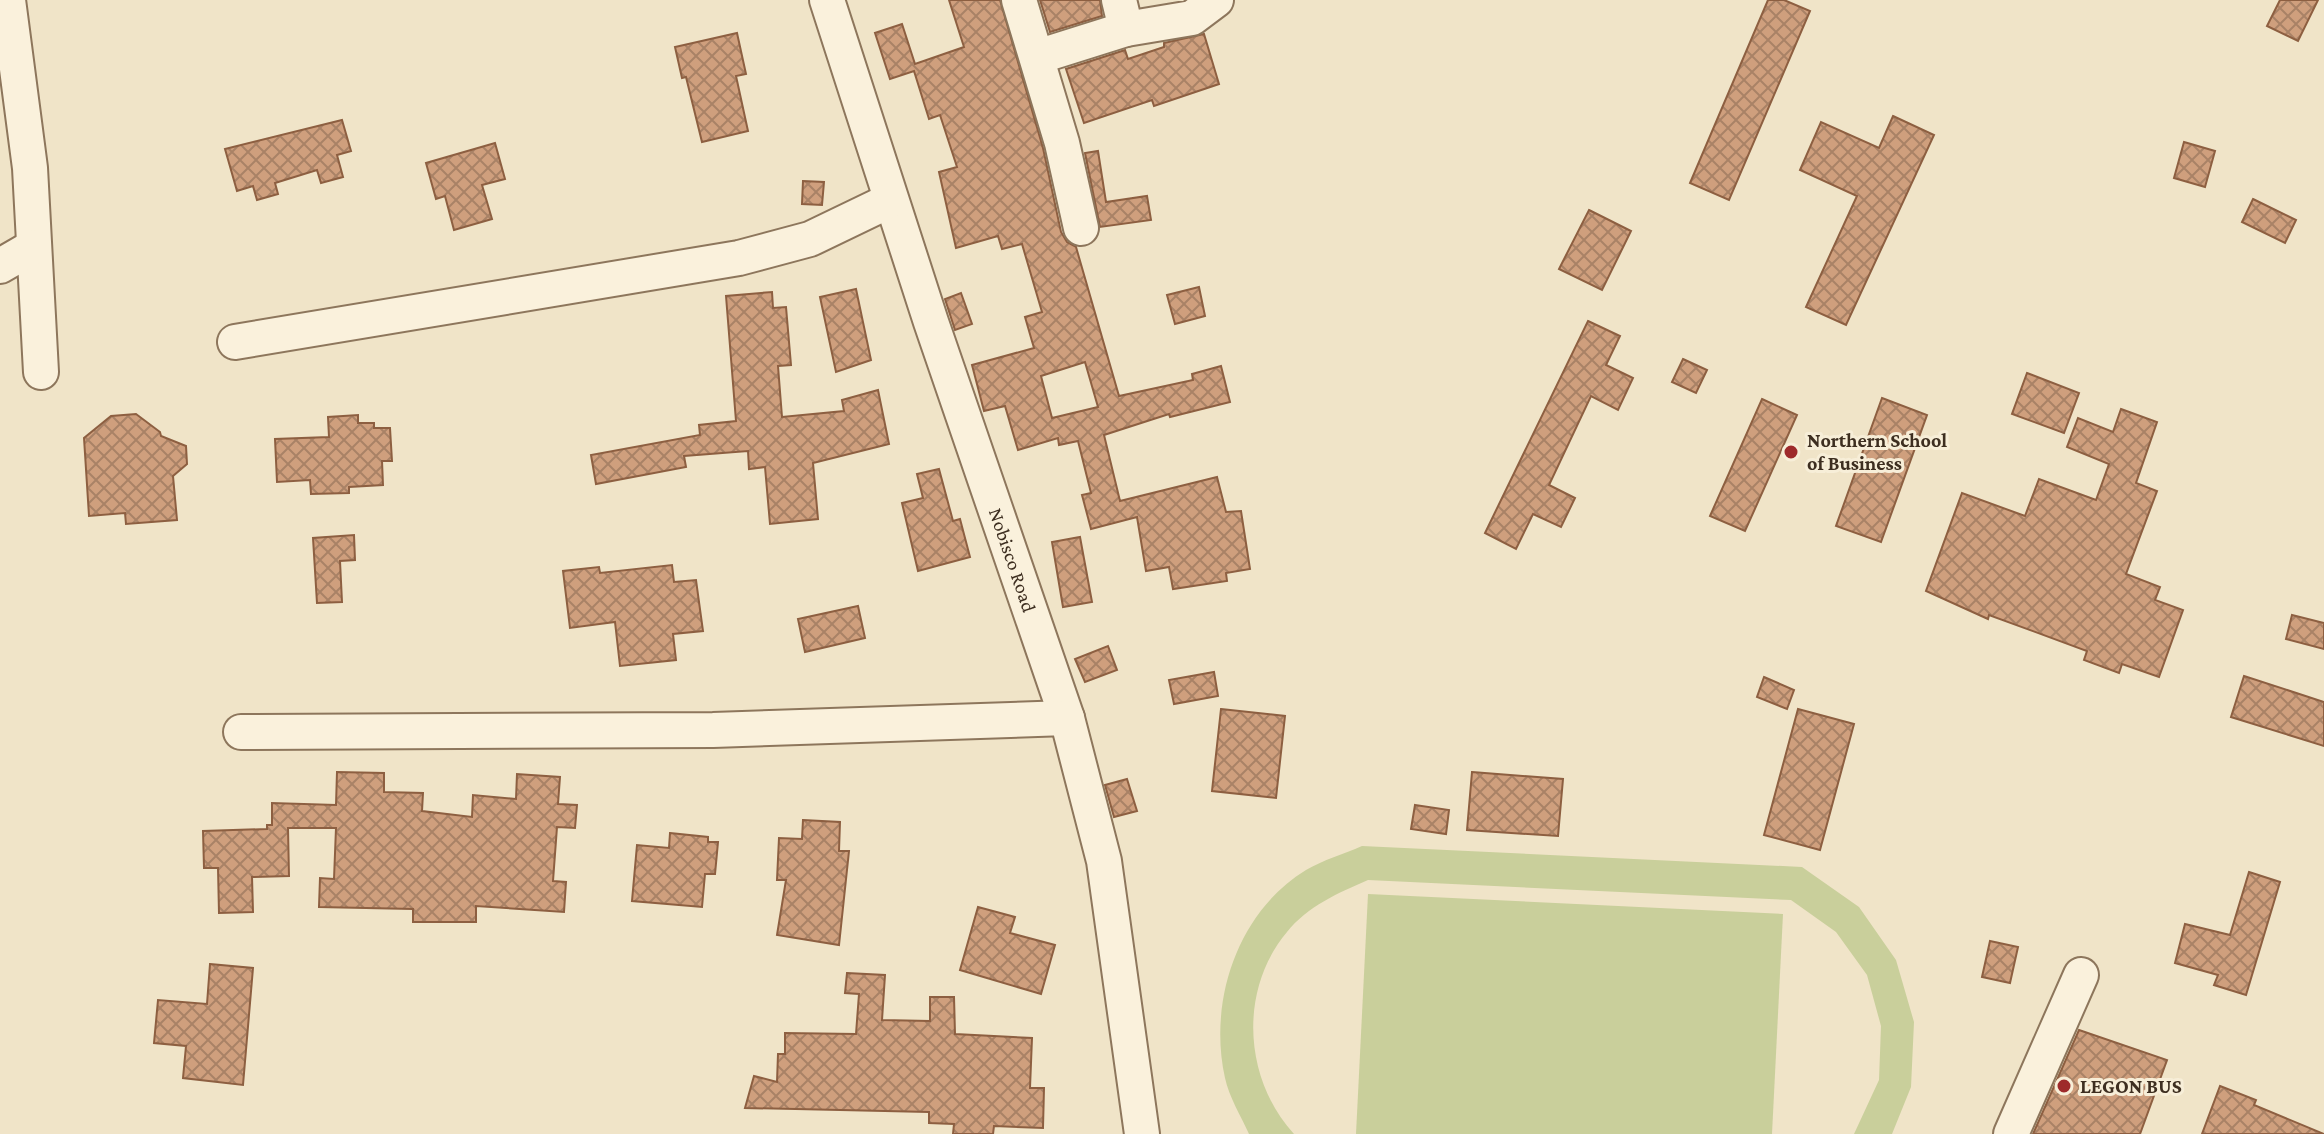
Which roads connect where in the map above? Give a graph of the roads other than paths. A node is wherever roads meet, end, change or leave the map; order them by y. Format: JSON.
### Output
{"nodes":[{"id":1,"x":8,"y":0,"type":"edge"},
{"id":2,"x":827,"y":0,"type":"edge"},
{"id":3,"x":1019,"y":0,"type":"edge"},
{"id":4,"x":1216,"y":0,"type":"edge"},
{"id":5,"x":1122,"y":15,"type":"edge"},
{"id":6,"x":1037,"y":57,"type":"junction"},
{"id":7,"x":891,"y":200,"type":"junction"},
{"id":8,"x":1081,"y":228,"type":"dead end"},
{"id":9,"x":33,"y":247,"type":"junction"},
{"id":10,"x":0,"y":266,"type":"edge"},
{"id":11,"x":235,"y":342,"type":"dead end"},
{"id":12,"x":41,"y":372,"type":"dead end"},
{"id":13,"x":1067,"y":718,"type":"junction"},
{"id":14,"x":241,"y":732,"type":"dead end"},
{"id":15,"x":2081,"y":975,"type":"dead end"},
{"id":16,"x":1142,"y":1134,"type":"edge"},
{"id":17,"x":2011,"y":1134,"type":"edge"}],
"edges":[{"from":1,"to":9,"type":"street"},
{"from":2,"to":7,"type":"street","name":"Nobisco Road"},
{"from":3,"to":6,"type":"street"},
{"from":4,"to":5,"type":"street"},
{"from":5,"to":6,"type":"street"},
{"from":6,"to":8,"type":"street"},
{"from":7,"to":11,"type":"street"},
{"from":7,"to":13,"type":"street","name":"Nobisco Road"},
{"from":9,"to":10,"type":"street"},
{"from":9,"to":12,"type":"street"},
{"from":13,"to":14,"type":"street"},
{"from":13,"to":16,"type":"street","name":"Nobisco Road"},
{"from":15,"to":17,"type":"street"}]}
